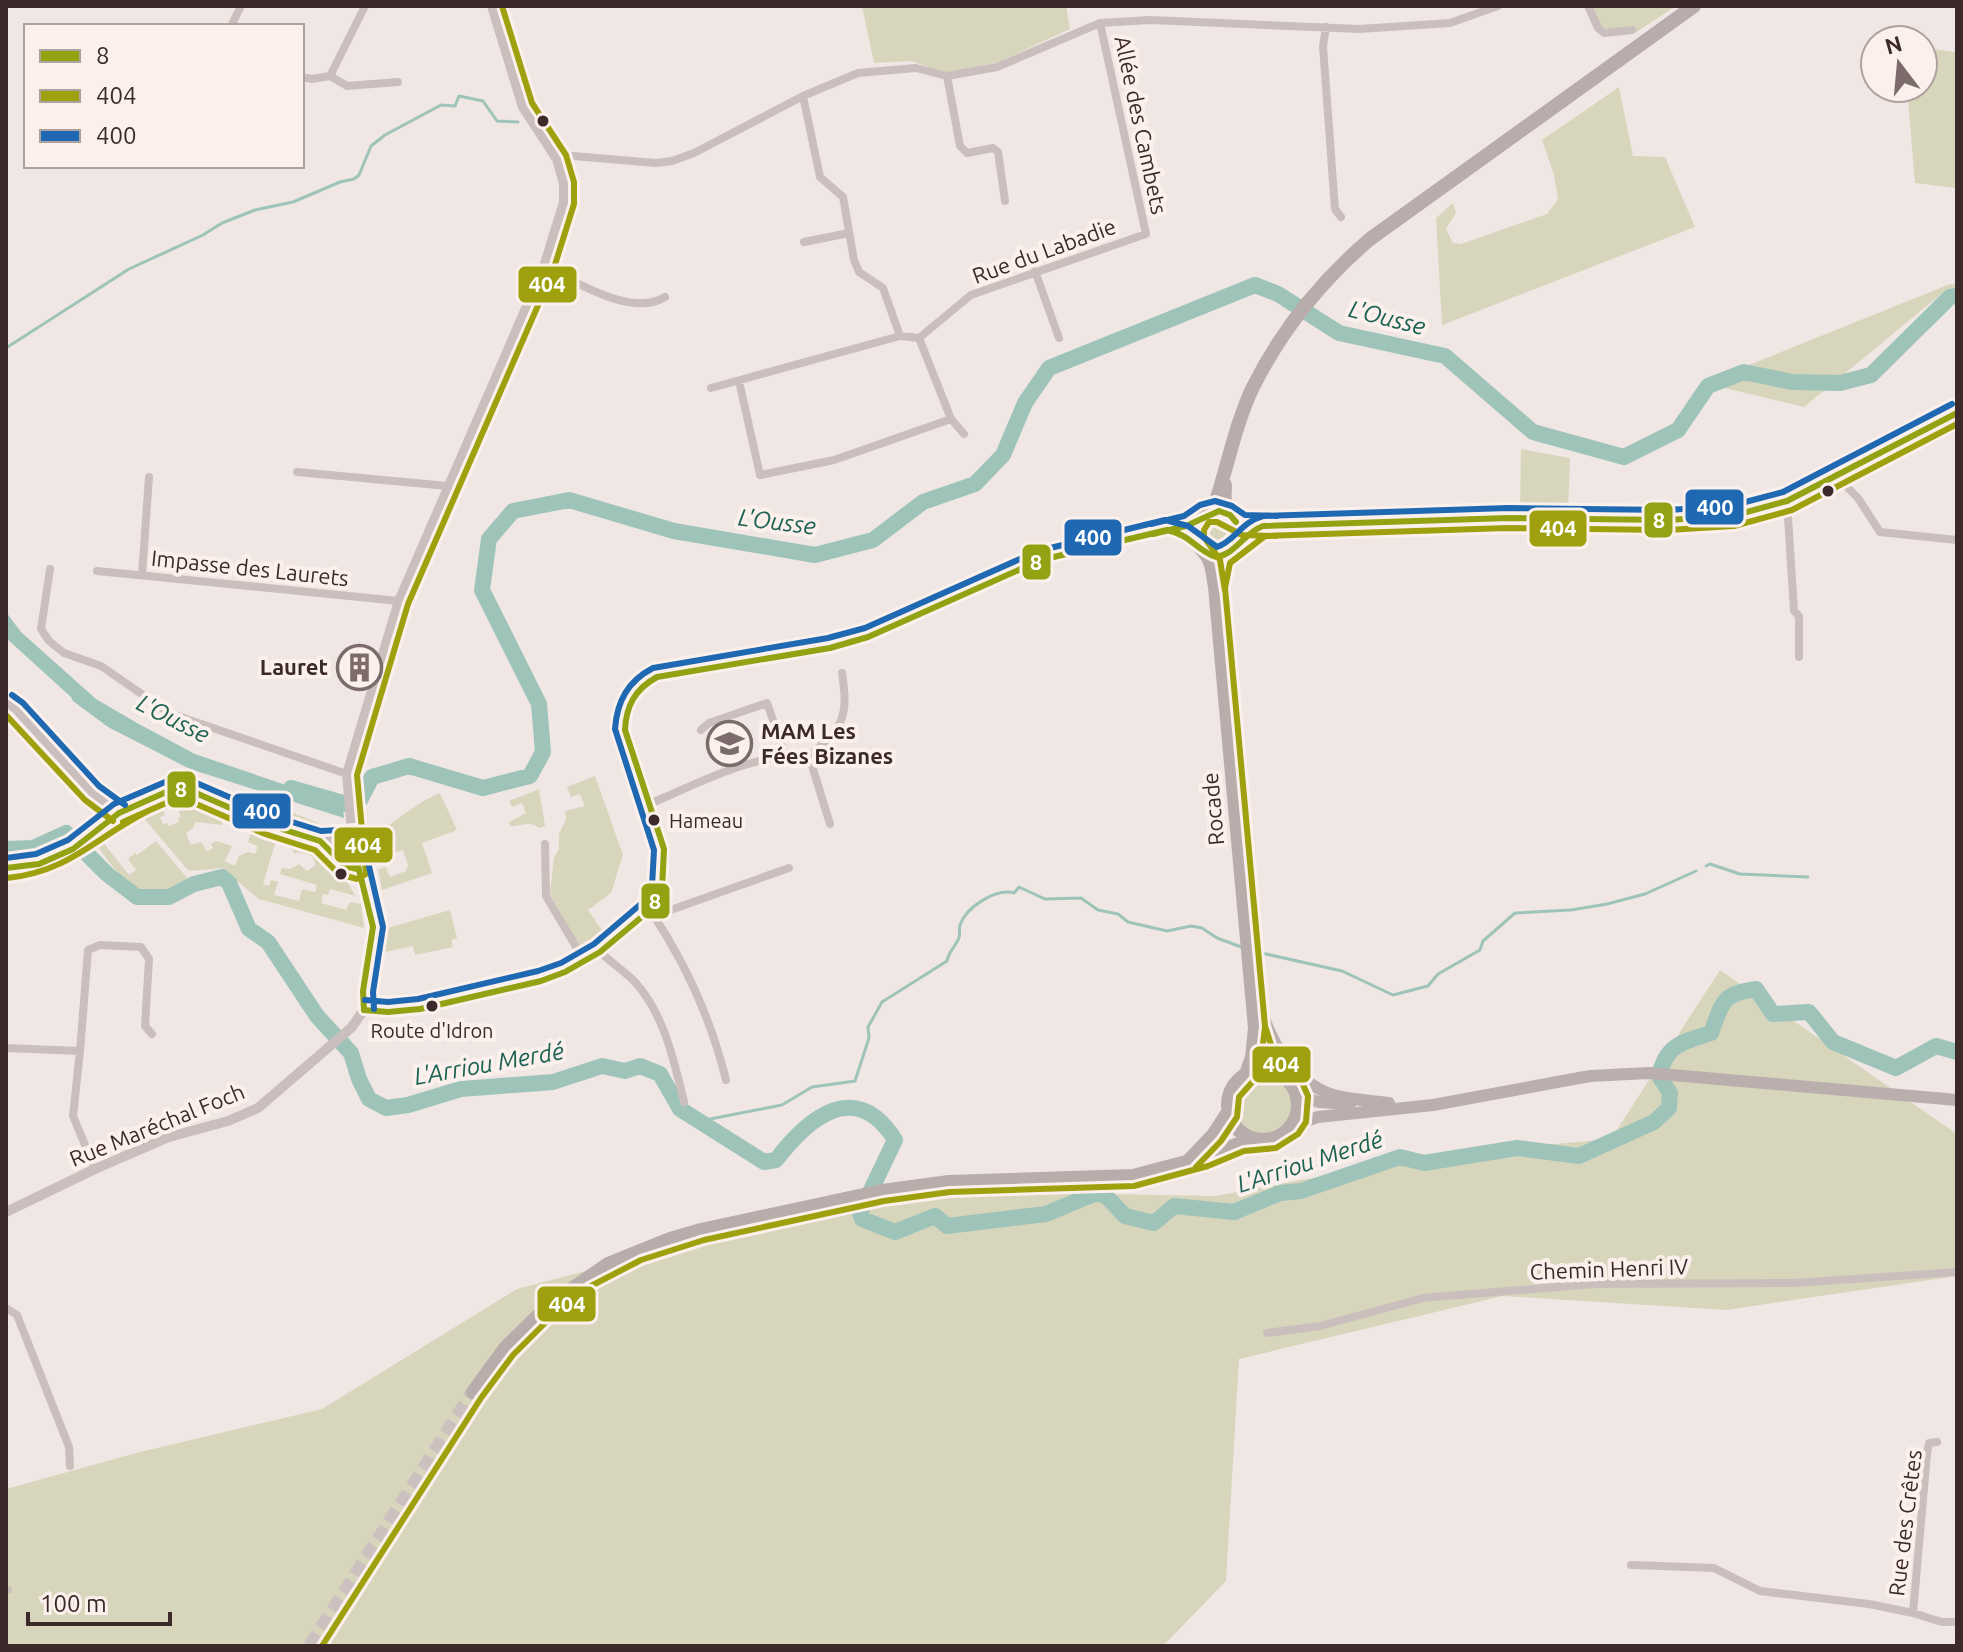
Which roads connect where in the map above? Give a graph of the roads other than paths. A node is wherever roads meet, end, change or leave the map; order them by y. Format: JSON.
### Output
{"nodes":[{"id":1,"x":241,"y":6,"type":"edge"},
{"id":2,"x":365,"y":6,"type":"edge"},
{"id":3,"x":492,"y":6,"type":"edge"},
{"id":4,"x":1498,"y":6,"type":"edge"},
{"id":5,"x":1588,"y":6,"type":"edge"},
{"id":6,"x":1694,"y":6,"type":"edge"},
{"id":7,"x":1100,"y":23,"type":"junction"},
{"id":8,"x":232,"y":24,"type":"edge"},
{"id":9,"x":1326,"y":27,"type":"junction"},
{"id":10,"x":1632,"y":30,"type":"dead end"},
{"id":11,"x":330,"y":76,"type":"junction"},
{"id":12,"x":947,"y":76,"type":"junction"},
{"id":13,"x":304,"y":77,"type":"edge"},
{"id":14,"x":398,"y":82,"type":"dead end"},
{"id":15,"x":803,"y":96,"type":"junction"},
{"id":16,"x":557,"y":159,"type":"junction"},
{"id":17,"x":1005,"y":201,"type":"dead end"},
{"id":18,"x":1341,"y":217,"type":"dead end"},
{"id":19,"x":849,"y":233,"type":"junction"},
{"id":20,"x":1146,"y":234,"type":"joint"},
{"id":21,"x":804,"y":242,"type":"dead end"},
{"id":22,"x":544,"y":267,"type":"junction"},
{"id":23,"x":1035,"y":271,"type":"junction"},
{"id":24,"x":665,"y":297,"type":"dead end"},
{"id":25,"x":900,"y":336,"type":"junction"},
{"id":26,"x":919,"y":338,"type":"junction"},
{"id":27,"x":1059,"y":338,"type":"dead end"},
{"id":28,"x":739,"y":381,"type":"junction"},
{"id":29,"x":711,"y":388,"type":"dead end"},
{"id":30,"x":1957,"y":413,"type":"edge"},
{"id":31,"x":951,"y":419,"type":"junction"},
{"id":32,"x":964,"y":434,"type":"dead end"},
{"id":33,"x":1229,"y":461,"type":"junction"},
{"id":34,"x":297,"y":472,"type":"dead end"},
{"id":35,"x":149,"y":477,"type":"dead end"},
{"id":36,"x":1837,"y":477,"type":"junction"},
{"id":37,"x":448,"y":486,"type":"junction"},
{"id":38,"x":1787,"y":501,"type":"junction"},
{"id":39,"x":1203,"y":517,"type":"junction"},
{"id":40,"x":1232,"y":519,"type":"junction"},
{"id":41,"x":1263,"y":526,"type":"junction"},
{"id":42,"x":1167,"y":530,"type":"junction"},
{"id":43,"x":1957,"y":540,"type":"edge"},
{"id":44,"x":1238,"y":542,"type":"junction"},
{"id":45,"x":1195,"y":543,"type":"junction"},
{"id":46,"x":1214,"y":555,"type":"junction"},
{"id":47,"x":50,"y":569,"type":"dead end"},
{"id":48,"x":97,"y":571,"type":"dead end"},
{"id":49,"x":142,"y":575,"type":"junction"},
{"id":50,"x":399,"y":601,"type":"junction"},
{"id":51,"x":1799,"y":657,"type":"dead end"},
{"id":52,"x":842,"y":673,"type":"dead end"},
{"id":53,"x":6,"y":703,"type":"edge"},
{"id":54,"x":701,"y":730,"type":"dead end"},
{"id":55,"x":785,"y":755,"type":"junction"},
{"id":56,"x":809,"y":756,"type":"junction"},
{"id":57,"x":347,"y":774,"type":"junction"},
{"id":58,"x":92,"y":793,"type":"junction"},
{"id":59,"x":649,"y":804,"type":"junction"},
{"id":60,"x":119,"y":813,"type":"junction"},
{"id":61,"x":830,"y":824,"type":"dead end"},
{"id":62,"x":101,"y":826,"type":"junction"},
{"id":63,"x":352,"y":838,"type":"junction"},
{"id":64,"x":320,"y":841,"type":"junction"},
{"id":65,"x":545,"y":844,"type":"dead end"},
{"id":66,"x":6,"y":868,"type":"edge"},
{"id":67,"x":789,"y":868,"type":"dead end"},
{"id":68,"x":357,"y":869,"type":"junction"},
{"id":69,"x":650,"y":910,"type":"junction"},
{"id":70,"x":600,"y":952,"type":"junction"},
{"id":71,"x":585,"y":962,"type":"junction"},
{"id":72,"x":1250,"y":977,"type":"junction"},
{"id":73,"x":364,"y":1010,"type":"junction"},
{"id":74,"x":1255,"y":1028,"type":"junction"},
{"id":75,"x":152,"y":1034,"type":"dead end"},
{"id":76,"x":6,"y":1048,"type":"edge"},
{"id":77,"x":80,"y":1051,"type":"junction"},
{"id":78,"x":1274,"y":1071,"type":"junction"},
{"id":79,"x":1246,"y":1074,"type":"junction"},
{"id":80,"x":726,"y":1080,"type":"dead end"},
{"id":81,"x":1298,"y":1096,"type":"junction"},
{"id":82,"x":1461,"y":1099,"type":"junction"},
{"id":83,"x":1957,"y":1100,"type":"edge"},
{"id":84,"x":684,"y":1102,"type":"dead end"},
{"id":85,"x":1389,"y":1103,"type":"junction"},
{"id":86,"x":1228,"y":1112,"type":"junction"},
{"id":87,"x":1291,"y":1126,"type":"junction"},
{"id":88,"x":1251,"y":1139,"type":"junction"},
{"id":89,"x":1187,"y":1162,"type":"junction"},
{"id":90,"x":95,"y":1169,"type":"junction"},
{"id":91,"x":6,"y":1212,"type":"edge"},
{"id":92,"x":1957,"y":1272,"type":"edge"},
{"id":93,"x":6,"y":1308,"type":"edge"},
{"id":94,"x":1267,"y":1333,"type":"dead end"},
{"id":95,"x":473,"y":1392,"type":"tunnel mouth"},
{"id":96,"x":1937,"y":1442,"type":"dead end"},
{"id":97,"x":70,"y":1466,"type":"dead end"},
{"id":98,"x":1631,"y":1565,"type":"dead end"},
{"id":99,"x":1913,"y":1613,"type":"junction"},
{"id":100,"x":1957,"y":1622,"type":"edge"}],
"edges":[{"from":1,"to":8,"type":"street"},
{"from":2,"to":11,"type":"street"},
{"from":3,"to":16,"type":"street"},
{"from":4,"to":9,"type":"street"},
{"from":5,"to":10,"type":"street"},
{"from":6,"to":33,"type":"main road"},
{"from":7,"to":9,"type":"street"},
{"from":7,"to":12,"type":"street"},
{"from":7,"to":20,"type":"street","name":"Allée des Cambets"},
{"from":9,"to":18,"type":"street"},
{"from":11,"to":13,"type":"street"},
{"from":11,"to":14,"type":"street"},
{"from":12,"to":15,"type":"street"},
{"from":12,"to":17,"type":"street"},
{"from":15,"to":16,"type":"street"},
{"from":15,"to":19,"type":"street"},
{"from":16,"to":22,"type":"street"},
{"from":19,"to":21,"type":"street"},
{"from":19,"to":25,"type":"street"},
{"from":20,"to":23,"type":"street","name":"Rue du Labadie"},
{"from":22,"to":24,"type":"street"},
{"from":22,"to":37,"type":"street"},
{"from":23,"to":26,"type":"street","name":"Rue du Labadie"},
{"from":23,"to":27,"type":"street"},
{"from":25,"to":26,"type":"street"},
{"from":25,"to":28,"type":"street"},
{"from":26,"to":31,"type":"street"},
{"from":28,"to":29,"type":"street"},
{"from":28,"to":31,"type":"street"},
{"from":30,"to":36,"type":"street"},
{"from":31,"to":32,"type":"street"},
{"from":33,"to":39,"type":"main road"},
{"from":33,"to":40,"type":"main road"},
{"from":34,"to":37,"type":"street"},
{"from":35,"to":49,"type":"street"},
{"from":36,"to":38,"type":"street"},
{"from":36,"to":43,"type":"street"},
{"from":37,"to":50,"type":"street"},
{"from":38,"to":41,"type":"street"},
{"from":38,"to":51,"type":"street"},
{"from":39,"to":40,"type":"main road"},
{"from":39,"to":42,"type":"street"},
{"from":39,"to":45,"type":"main road"},
{"from":40,"to":41,"type":"street"},
{"from":40,"to":44,"type":"main road"},
{"from":41,"to":44,"type":"street"},
{"from":42,"to":45,"type":"street"},
{"from":42,"to":59,"type":"street"},
{"from":44,"to":46,"type":"main road"},
{"from":45,"to":46,"type":"main road"},
{"from":46,"to":72,"type":"main road","name":"Rocade"},
{"from":47,"to":57,"type":"street"},
{"from":48,"to":49,"type":"street","name":"Impasse des Laurets"},
{"from":49,"to":50,"type":"street","name":"Impasse des Laurets"},
{"from":50,"to":57,"type":"street"},
{"from":52,"to":56,"type":"street"},
{"from":53,"to":58,"type":"street"},
{"from":54,"to":55,"type":"street"},
{"from":55,"to":56,"type":"street"},
{"from":55,"to":59,"type":"street"},
{"from":56,"to":61,"type":"street"},
{"from":57,"to":63,"type":"street"},
{"from":58,"to":60,"type":"street"},
{"from":58,"to":62,"type":"street"},
{"from":59,"to":69,"type":"street"},
{"from":60,"to":62,"type":"street"},
{"from":60,"to":64,"type":"street"},
{"from":62,"to":66,"type":"street"},
{"from":63,"to":64,"type":"street"},
{"from":63,"to":68,"type":"street"},
{"from":64,"to":68,"type":"street"},
{"from":65,"to":71,"type":"street"},
{"from":67,"to":69,"type":"street"},
{"from":68,"to":73,"type":"street"},
{"from":69,"to":70,"type":"street"},
{"from":69,"to":80,"type":"street"},
{"from":70,"to":71,"type":"street"},
{"from":70,"to":84,"type":"street"},
{"from":71,"to":73,"type":"street"},
{"from":72,"to":74,"type":"main road","name":"Rocade"},
{"from":72,"to":85,"type":"main road"},
{"from":73,"to":90,"type":"street","name":"Rue Maréchal Foch"},
{"from":74,"to":78,"type":"main road"},
{"from":74,"to":79,"type":"main road"},
{"from":75,"to":77,"type":"street"},
{"from":76,"to":77,"type":"street"},
{"from":77,"to":90,"type":"street"},
{"from":78,"to":79,"type":"main road"},
{"from":78,"to":81,"type":"main road"},
{"from":79,"to":86,"type":"main road"},
{"from":81,"to":85,"type":"main road"},
{"from":81,"to":87,"type":"main road"},
{"from":82,"to":83,"type":"main road"},
{"from":82,"to":85,"type":"main road"},
{"from":82,"to":87,"type":"main road"},
{"from":86,"to":88,"type":"main road"},
{"from":86,"to":89,"type":"main road"},
{"from":87,"to":88,"type":"main road"},
{"from":88,"to":89,"type":"main road"},
{"from":89,"to":95,"type":"main road"},
{"from":90,"to":91,"type":"street","name":"Rue Maréchal Foch"},
{"from":92,"to":94,"type":"street","name":"Chemin Henri IV"},
{"from":93,"to":97,"type":"street"},
{"from":96,"to":99,"type":"street","name":"Rue des Crêtes"},
{"from":98,"to":99,"type":"street","name":"Rue des Crêtes"},
{"from":99,"to":100,"type":"street","name":"Rue des Crêtes"}]}
